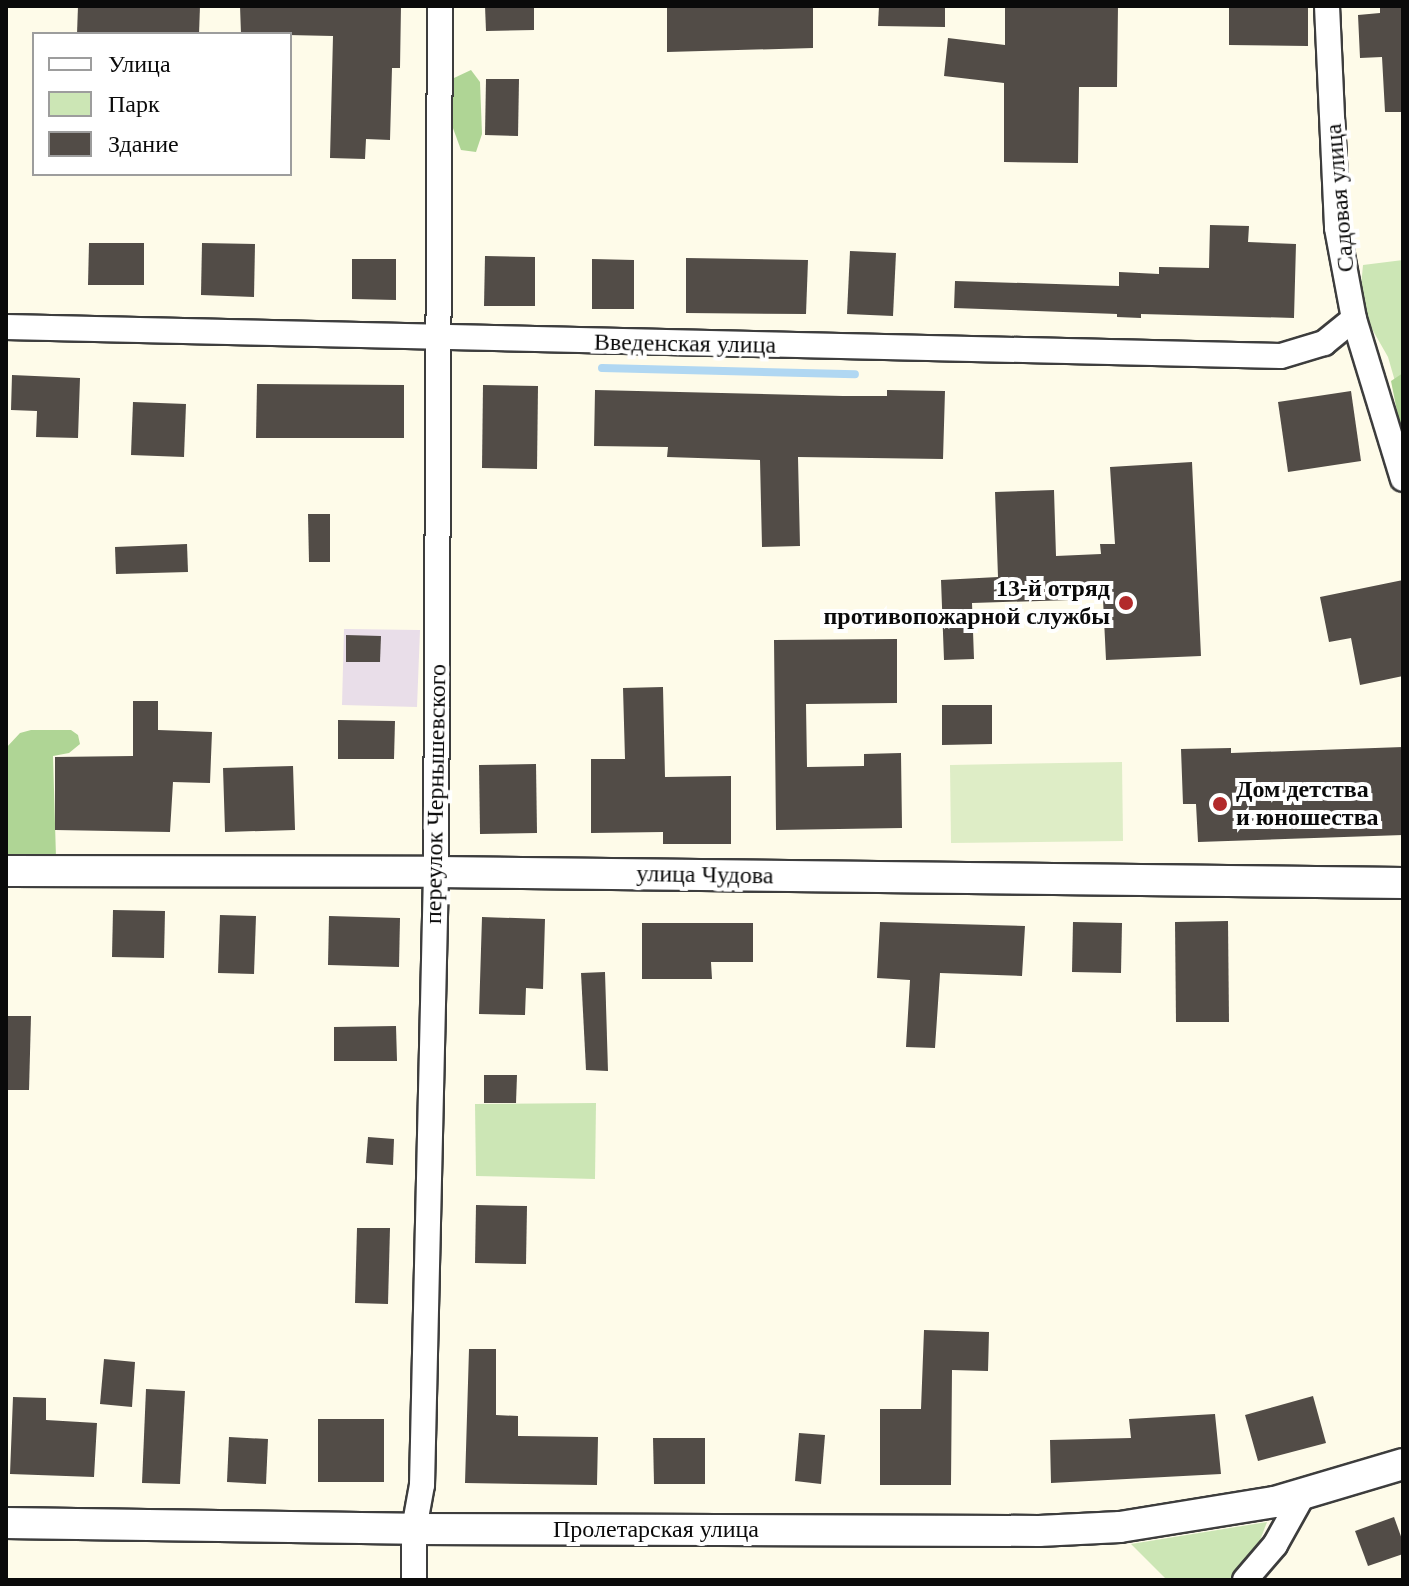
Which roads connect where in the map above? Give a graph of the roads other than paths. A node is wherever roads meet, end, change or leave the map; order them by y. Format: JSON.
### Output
{"nodes":[{"id":1,"x":440,"y":6,"type":"edge"},
{"id":2,"x":1327,"y":6,"type":"edge"},
{"id":3,"x":1354,"y":319,"type":"junction"},
{"id":4,"x":6,"y":327,"type":"edge"},
{"id":5,"x":441,"y":339,"type":"junction"},
{"id":6,"x":1403,"y":479,"type":"edge"},
{"id":7,"x":6,"y":871,"type":"edge"},
{"id":8,"x":436,"y":872,"type":"junction"},
{"id":9,"x":1403,"y":883,"type":"edge"},
{"id":10,"x":1403,"y":1464,"type":"edge"},
{"id":11,"x":1303,"y":1495,"type":"junction"},
{"id":12,"x":6,"y":1523,"type":"edge"},
{"id":13,"x":414,"y":1529,"type":"junction"},
{"id":14,"x":414,"y":1580,"type":"edge"},
{"id":15,"x":1245,"y":1580,"type":"edge"}],
"edges":[{"from":1,"to":5,"type":"street","name":"переулок Чернышевского"},
{"from":2,"to":3,"type":"street","name":"Садовая улица"},
{"from":3,"to":5,"type":"street","name":"Введенская улица"},
{"from":3,"to":6,"type":"street","name":"Садовая улица"},
{"from":4,"to":5,"type":"street","name":"Введенская улица"},
{"from":5,"to":8,"type":"street","name":"переулок Чернышевского"},
{"from":7,"to":8,"type":"street","name":"улица Чудова"},
{"from":8,"to":9,"type":"street","name":"улица Чудова"},
{"from":8,"to":13,"type":"street","name":"переулок Чернышевского"},
{"from":10,"to":11,"type":"street","name":"Пролетарская улица"},
{"from":11,"to":13,"type":"street","name":"Пролетарская улица"},
{"from":11,"to":15,"type":"street"},
{"from":12,"to":13,"type":"street","name":"Пролетарская улица"},
{"from":13,"to":14,"type":"street","name":"переулок Чернышевского"}]}
